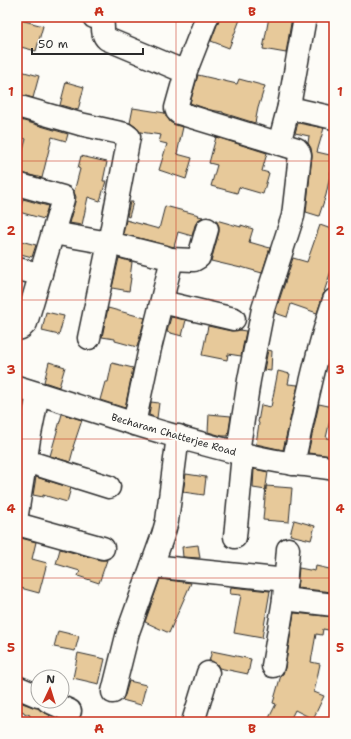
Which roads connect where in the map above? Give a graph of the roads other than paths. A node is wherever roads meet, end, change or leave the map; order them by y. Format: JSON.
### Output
{"nodes":[{"id":1,"x":94,"y":17,"type":"edge"},
{"id":2,"x":207,"y":17,"type":"edge"},
{"id":3,"x":305,"y":17,"type":"edge"},
{"id":4,"x":185,"y":73,"type":"junction"},
{"id":5,"x":17,"y":106,"type":"edge"},
{"id":6,"x":289,"y":106,"type":"junction"},
{"id":7,"x":333,"y":112,"type":"edge"},
{"id":8,"x":279,"y":144,"type":"junction"},
{"id":9,"x":17,"y":184,"type":"edge"},
{"id":10,"x":207,"y":229,"type":"dead end"},
{"id":11,"x":53,"y":233,"type":"junction"},
{"id":12,"x":109,"y":243,"type":"junction"},
{"id":13,"x":170,"y":259,"type":"junction"},
{"id":14,"x":17,"y":269,"type":"edge"},
{"id":15,"x":41,"y":274,"type":"junction"},
{"id":16,"x":162,"y":302,"type":"junction"},
{"id":17,"x":332,"y":311,"type":"edge"},
{"id":18,"x":234,"y":319,"type":"dead end"},
{"id":19,"x":17,"y":329,"type":"edge"},
{"id":20,"x":90,"y":338,"type":"dead end"},
{"id":21,"x":17,"y":387,"type":"edge"},
{"id":22,"x":38,"y":394,"type":"junction"},
{"id":23,"x":134,"y":424,"type":"junction"},
{"id":24,"x":178,"y":436,"type":"junction"},
{"id":25,"x":23,"y":438,"type":"edge"},
{"id":26,"x":240,"y":453,"type":"junction"},
{"id":27,"x":26,"y":461,"type":"junction"},
{"id":28,"x":293,"y":464,"type":"junction"},
{"id":29,"x":334,"y":469,"type":"edge"},
{"id":30,"x":109,"y":487,"type":"dead end"},
{"id":31,"x":17,"y":514,"type":"edge"},
{"id":32,"x":17,"y":524,"type":"edge"},
{"id":33,"x":235,"y":537,"type":"dead end"},
{"id":34,"x":104,"y":548,"type":"dead end"},
{"id":35,"x":288,"y":549,"type":"dead end"},
{"id":36,"x":152,"y":566,"type":"junction"},
{"id":37,"x":285,"y":589,"type":"junction"},
{"id":38,"x":334,"y":605,"type":"edge"},
{"id":39,"x":273,"y":666,"type":"dead end"},
{"id":40,"x":208,"y":673,"type":"dead end"},
{"id":41,"x":17,"y":687,"type":"edge"},
{"id":42,"x":113,"y":692,"type":"dead end"},
{"id":43,"x":30,"y":693,"type":"edge"},
{"id":44,"x":66,"y":709,"type":"edge"},
{"id":45,"x":70,"y":711,"type":"dead end"},
{"id":46,"x":193,"y":722,"type":"edge"}],
"edges":[{"from":1,"to":4,"type":"street"},
{"from":2,"to":4,"type":"street"},
{"from":3,"to":6,"type":"street"},
{"from":4,"to":8,"type":"street"},
{"from":5,"to":12,"type":"street"},
{"from":6,"to":7,"type":"street"},
{"from":6,"to":8,"type":"street"},
{"from":8,"to":26,"type":"street"},
{"from":9,"to":11,"type":"street"},
{"from":10,"to":13,"type":"street"},
{"from":11,"to":12,"type":"street"},
{"from":11,"to":15,"type":"street"},
{"from":12,"to":13,"type":"street"},
{"from":12,"to":20,"type":"street"},
{"from":13,"to":16,"type":"street"},
{"from":14,"to":15,"type":"street"},
{"from":15,"to":19,"type":"street"},
{"from":16,"to":18,"type":"street"},
{"from":16,"to":23,"type":"street"},
{"from":17,"to":28,"type":"street"},
{"from":21,"to":22,"type":"street","name":"Becharam Chatterjee Road"},
{"from":22,"to":23,"type":"street","name":"Becharam Chatterjee Road"},
{"from":22,"to":25,"type":"street"},
{"from":23,"to":24,"type":"street","name":"Becharam Chatterjee Road"},
{"from":24,"to":26,"type":"street","name":"Becharam Chatterjee Road"},
{"from":24,"to":36,"type":"street"},
{"from":25,"to":27,"type":"street"},
{"from":26,"to":28,"type":"street","name":"Becharam Chatterjee Road"},
{"from":26,"to":33,"type":"street"},
{"from":27,"to":30,"type":"street"},
{"from":27,"to":31,"type":"street"},
{"from":28,"to":29,"type":"street","name":"Becharam Chatterjee Road"},
{"from":32,"to":34,"type":"street"},
{"from":35,"to":37,"type":"street"},
{"from":36,"to":37,"type":"street"},
{"from":36,"to":42,"type":"street"},
{"from":37,"to":38,"type":"street"},
{"from":37,"to":39,"type":"street"},
{"from":40,"to":46,"type":"street"},
{"from":41,"to":43,"type":"street"},
{"from":44,"to":45,"type":"street"}]}
